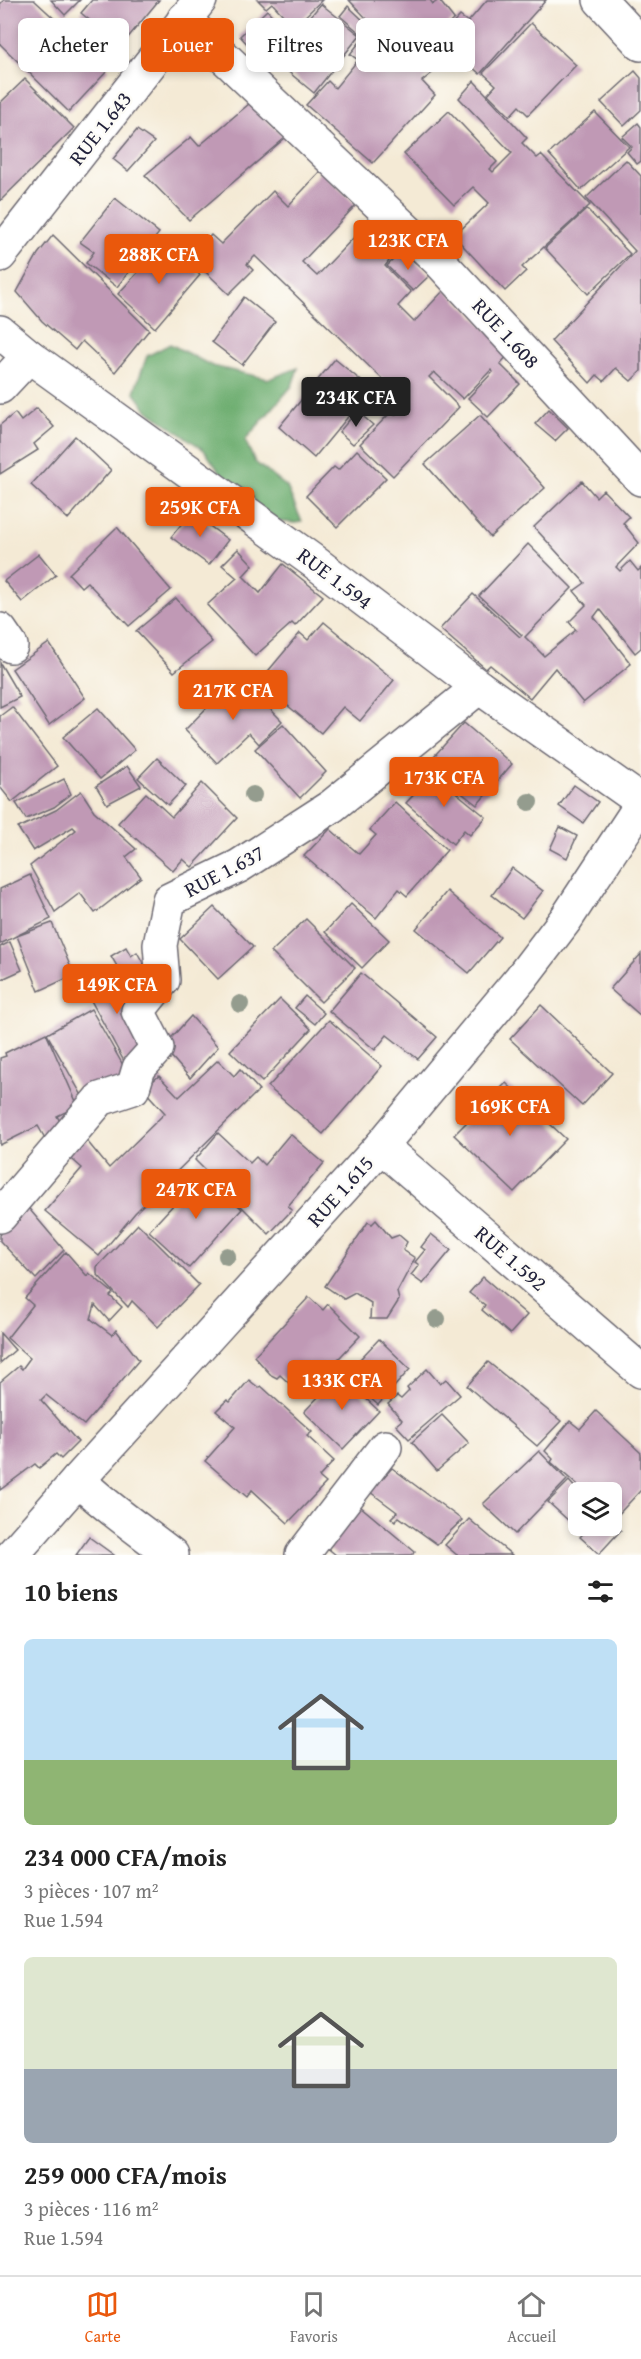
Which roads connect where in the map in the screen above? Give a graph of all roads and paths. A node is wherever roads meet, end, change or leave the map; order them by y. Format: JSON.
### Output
{"nodes":[{"id":1,"x":614,"y":5,"type":"edge"},
{"id":2,"x":192,"y":9,"type":"edge"},
{"id":3,"x":641,"y":44,"type":"edge"},
{"id":4,"x":0,"y":255,"type":"edge"},
{"id":5,"x":0,"y":332,"type":"edge"},
{"id":6,"x":29,"y":356,"type":"junction"},
{"id":7,"x":0,"y":387,"type":"edge"},
{"id":8,"x":641,"y":479,"type":"edge"},
{"id":9,"x":479,"y":687,"type":"junction"},
{"id":10,"x":641,"y":803,"type":"edge"},
{"id":11,"x":381,"y":1146,"type":"junction"},
{"id":12,"x":0,"y":1216,"type":"edge"},
{"id":13,"x":641,"y":1371,"type":"edge"},
{"id":14,"x":385,"y":1447,"type":"dead end"},
{"id":15,"x":78,"y":1480,"type":"junction"},
{"id":16,"x":9,"y":1549,"type":"edge"},
{"id":17,"x":172,"y":1555,"type":"edge"},
{"id":18,"x":302,"y":1555,"type":"edge"}],
"edges":[{"from":1,"to":3,"type":"street"},
{"from":2,"to":4,"type":"street","name":"RUE 1.643"},
{"from":2,"to":8,"type":"street","name":"RUE 1.608"},
{"from":5,"to":6,"type":"street","name":"RUE 1.594"},
{"from":6,"to":7,"type":"street"},
{"from":6,"to":9,"type":"street","name":"RUE 1.594"},
{"from":9,"to":10,"type":"street","name":"RUE 1.594"},
{"from":9,"to":12,"type":"street","name":"RUE 1.637"},
{"from":10,"to":11,"type":"street","name":"RUE 1.615"},
{"from":11,"to":13,"type":"street","name":"RUE 1.592"},
{"from":11,"to":15,"type":"street","name":"RUE 1.615"},
{"from":14,"to":18,"type":"street"},
{"from":15,"to":16,"type":"street","name":"RUE 1.615"},
{"from":15,"to":17,"type":"street"}]}
